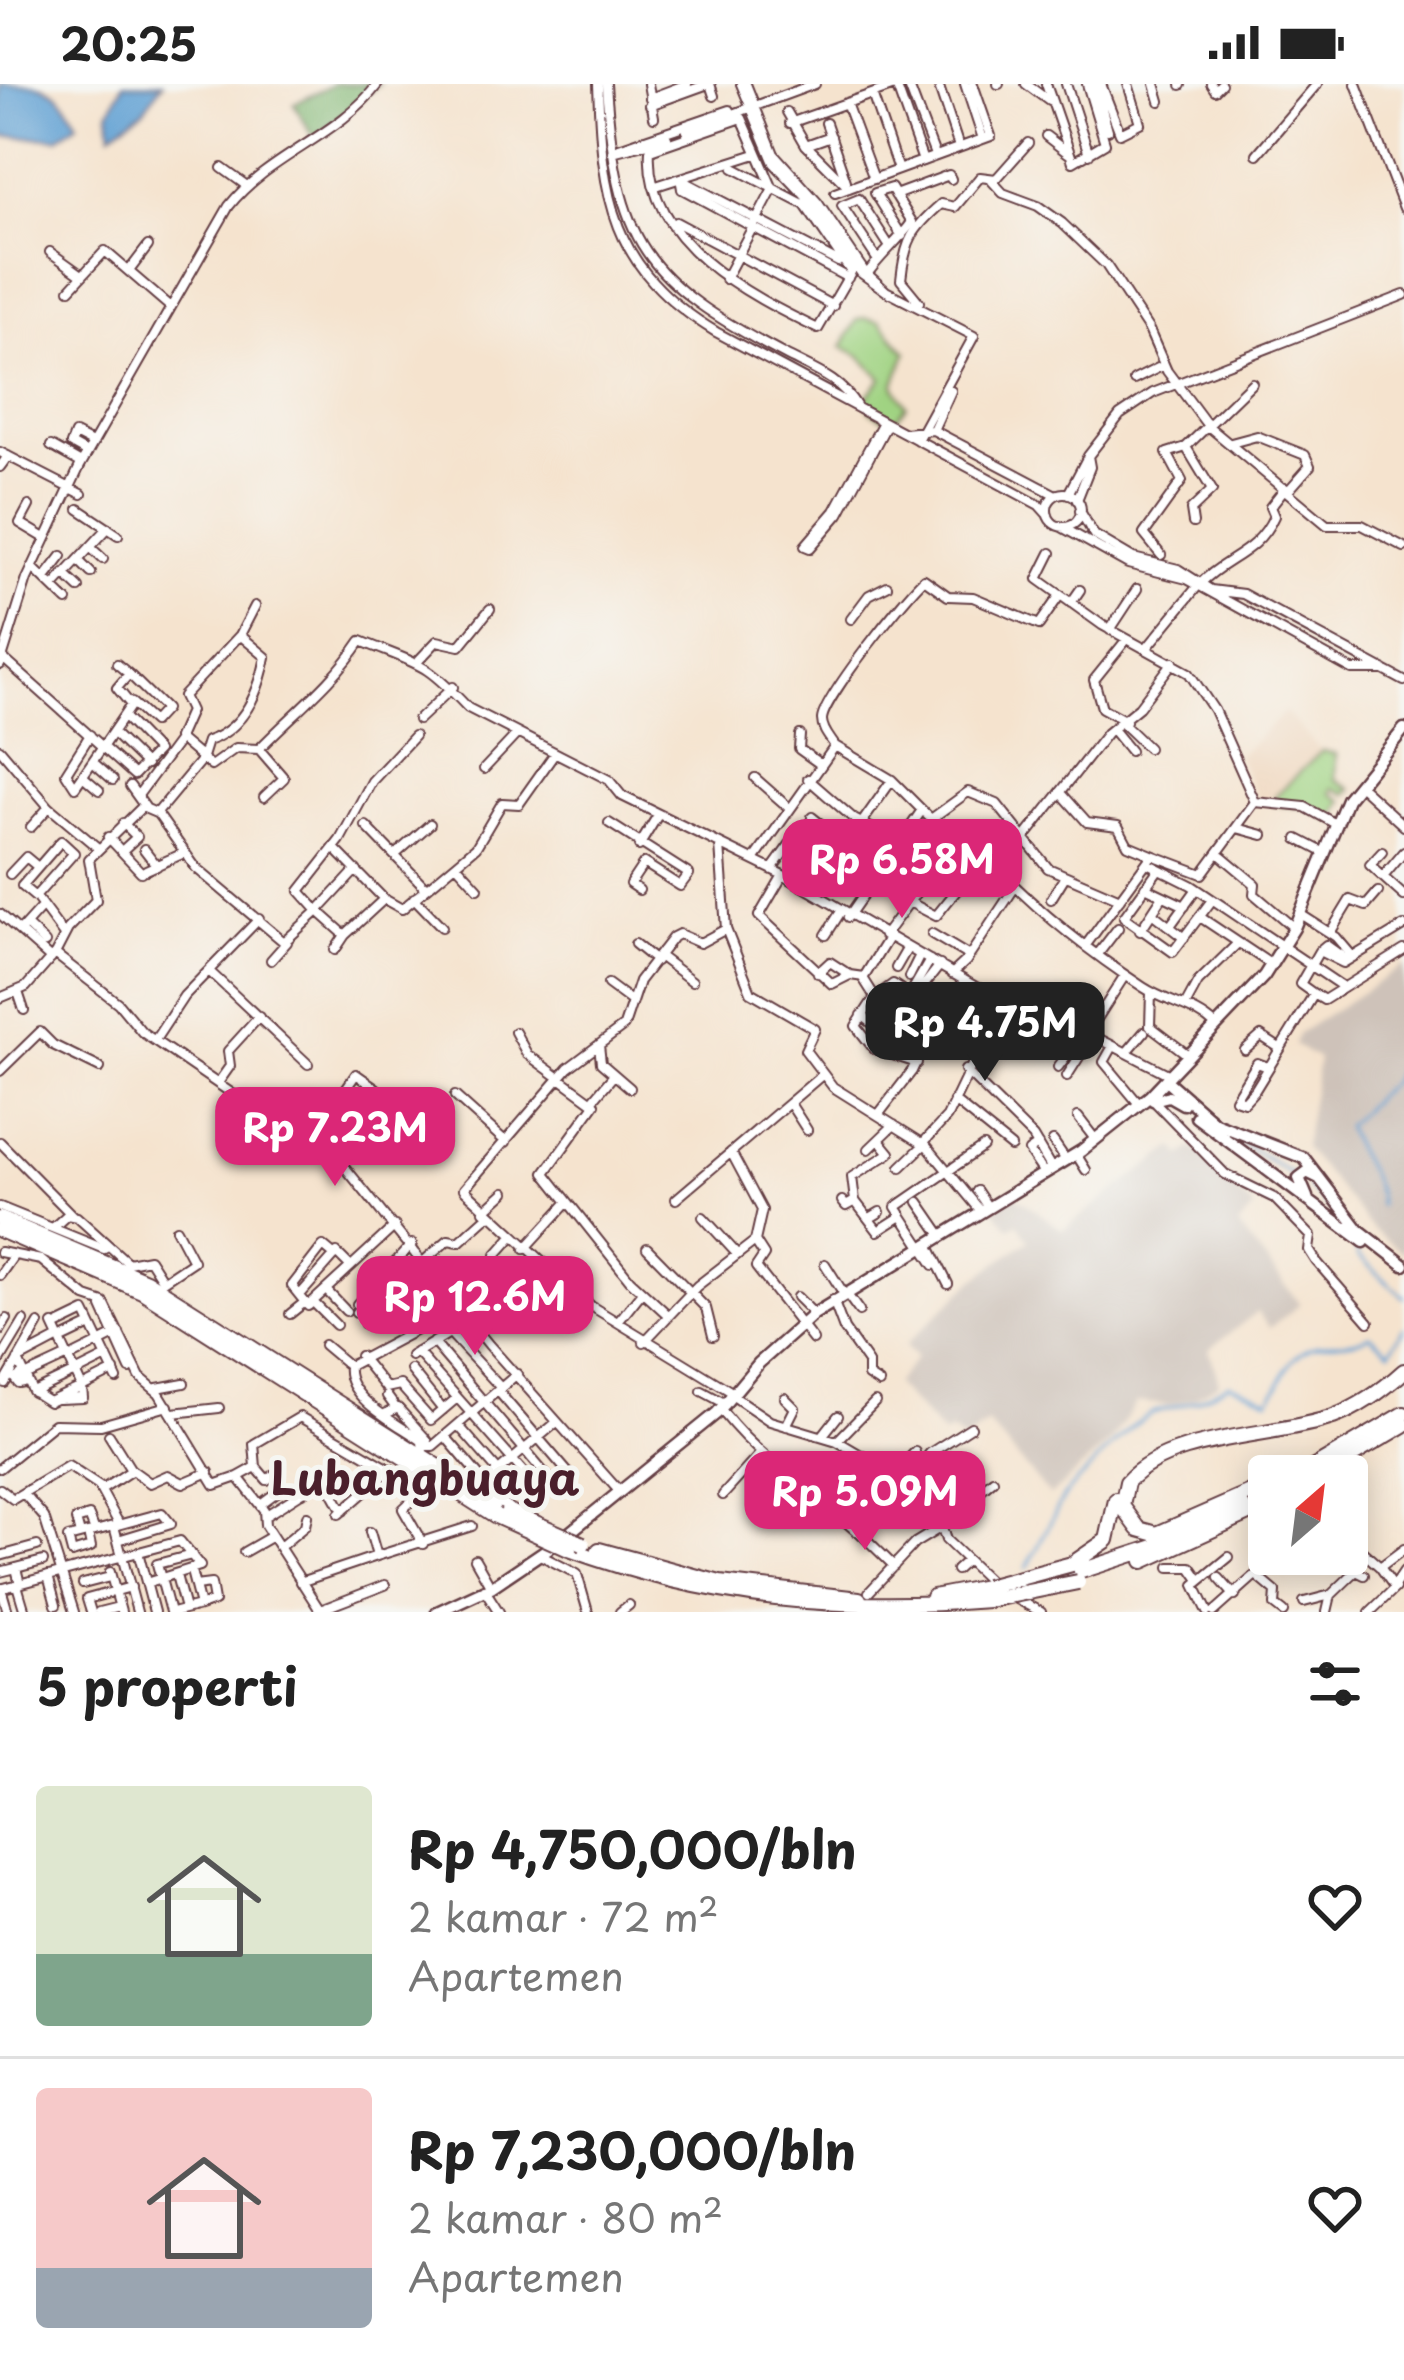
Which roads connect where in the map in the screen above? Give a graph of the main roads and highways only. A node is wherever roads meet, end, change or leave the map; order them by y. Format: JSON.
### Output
{"nodes":[{"id":1,"x":1404,"y":729,"type":"edge"},
{"id":2,"x":1238,"y":1008,"type":"junction"},
{"id":3,"x":1169,"y":1079,"type":"junction"},
{"id":4,"x":1146,"y":1102,"type":"junction"},
{"id":5,"x":1185,"y":1102,"type":"junction"},
{"id":6,"x":1327,"y":1185,"type":"junction"},
{"id":7,"x":1317,"y":1208,"type":"junction"},
{"id":8,"x":0,"y":1219,"type":"edge"},
{"id":9,"x":1349,"y":1225,"type":"junction"},
{"id":10,"x":0,"y":1231,"type":"edge"},
{"id":11,"x":1366,"y":1239,"type":"junction"},
{"id":12,"x":1404,"y":1264,"type":"edge"},
{"id":13,"x":1404,"y":1274,"type":"edge"},
{"id":14,"x":1404,"y":1360,"type":"edge"},
{"id":15,"x":1404,"y":1371,"type":"edge"},
{"id":16,"x":1404,"y":1414,"type":"edge"},
{"id":17,"x":1404,"y":1425,"type":"edge"},
{"id":18,"x":1384,"y":1426,"type":"junction"},
{"id":19,"x":1328,"y":1455,"type":"edge"},
{"id":20,"x":1335,"y":1455,"type":"edge"},
{"id":21,"x":1353,"y":1455,"type":"edge"},
{"id":22,"x":1248,"y":1497,"type":"edge"},
{"id":23,"x":1248,"y":1500,"type":"edge"},
{"id":24,"x":502,"y":1514,"type":"junction"},
{"id":25,"x":1248,"y":1518,"type":"edge"},
{"id":26,"x":576,"y":1547,"type":"junction"},
{"id":27,"x":1075,"y":1573,"type":"junction"},
{"id":28,"x":987,"y":1593,"type":"junction"},
{"id":29,"x":436,"y":1612,"type":"edge"}],
"edges":[{"from":1,"to":2,"type":"main road"},
{"from":2,"to":3,"type":"main road"},
{"from":2,"to":3,"type":"main road"},
{"from":3,"to":4,"type":"main road"},
{"from":3,"to":5,"type":"main road"},
{"from":3,"to":5,"type":"main road"},
{"from":4,"to":5,"type":"main road"},
{"from":4,"to":29,"type":"main road"},
{"from":5,"to":6,"type":"main road"},
{"from":5,"to":7,"type":"main road"},
{"from":6,"to":7,"type":"main road"},
{"from":6,"to":9,"type":"main road"},
{"from":7,"to":9,"type":"main road"},
{"from":8,"to":24,"type":"highway"},
{"from":9,"to":11,"type":"main road"},
{"from":10,"to":24,"type":"highway"},
{"from":11,"to":12,"type":"main road"},
{"from":11,"to":13,"type":"main road"},
{"from":14,"to":27,"type":"highway"},
{"from":15,"to":22,"type":"highway"},
{"from":16,"to":18,"type":"highway"},
{"from":17,"to":21,"type":"highway"},
{"from":18,"to":19,"type":"highway"},
{"from":18,"to":20,"type":"highway"},
{"from":23,"to":27,"type":"highway"},
{"from":24,"to":26,"type":"highway","bridge":true},
{"from":25,"to":27,"type":"highway"},
{"from":26,"to":28,"type":"highway"},
{"from":26,"to":28,"type":"highway"},
{"from":27,"to":28,"type":"highway","bridge":true}]}
